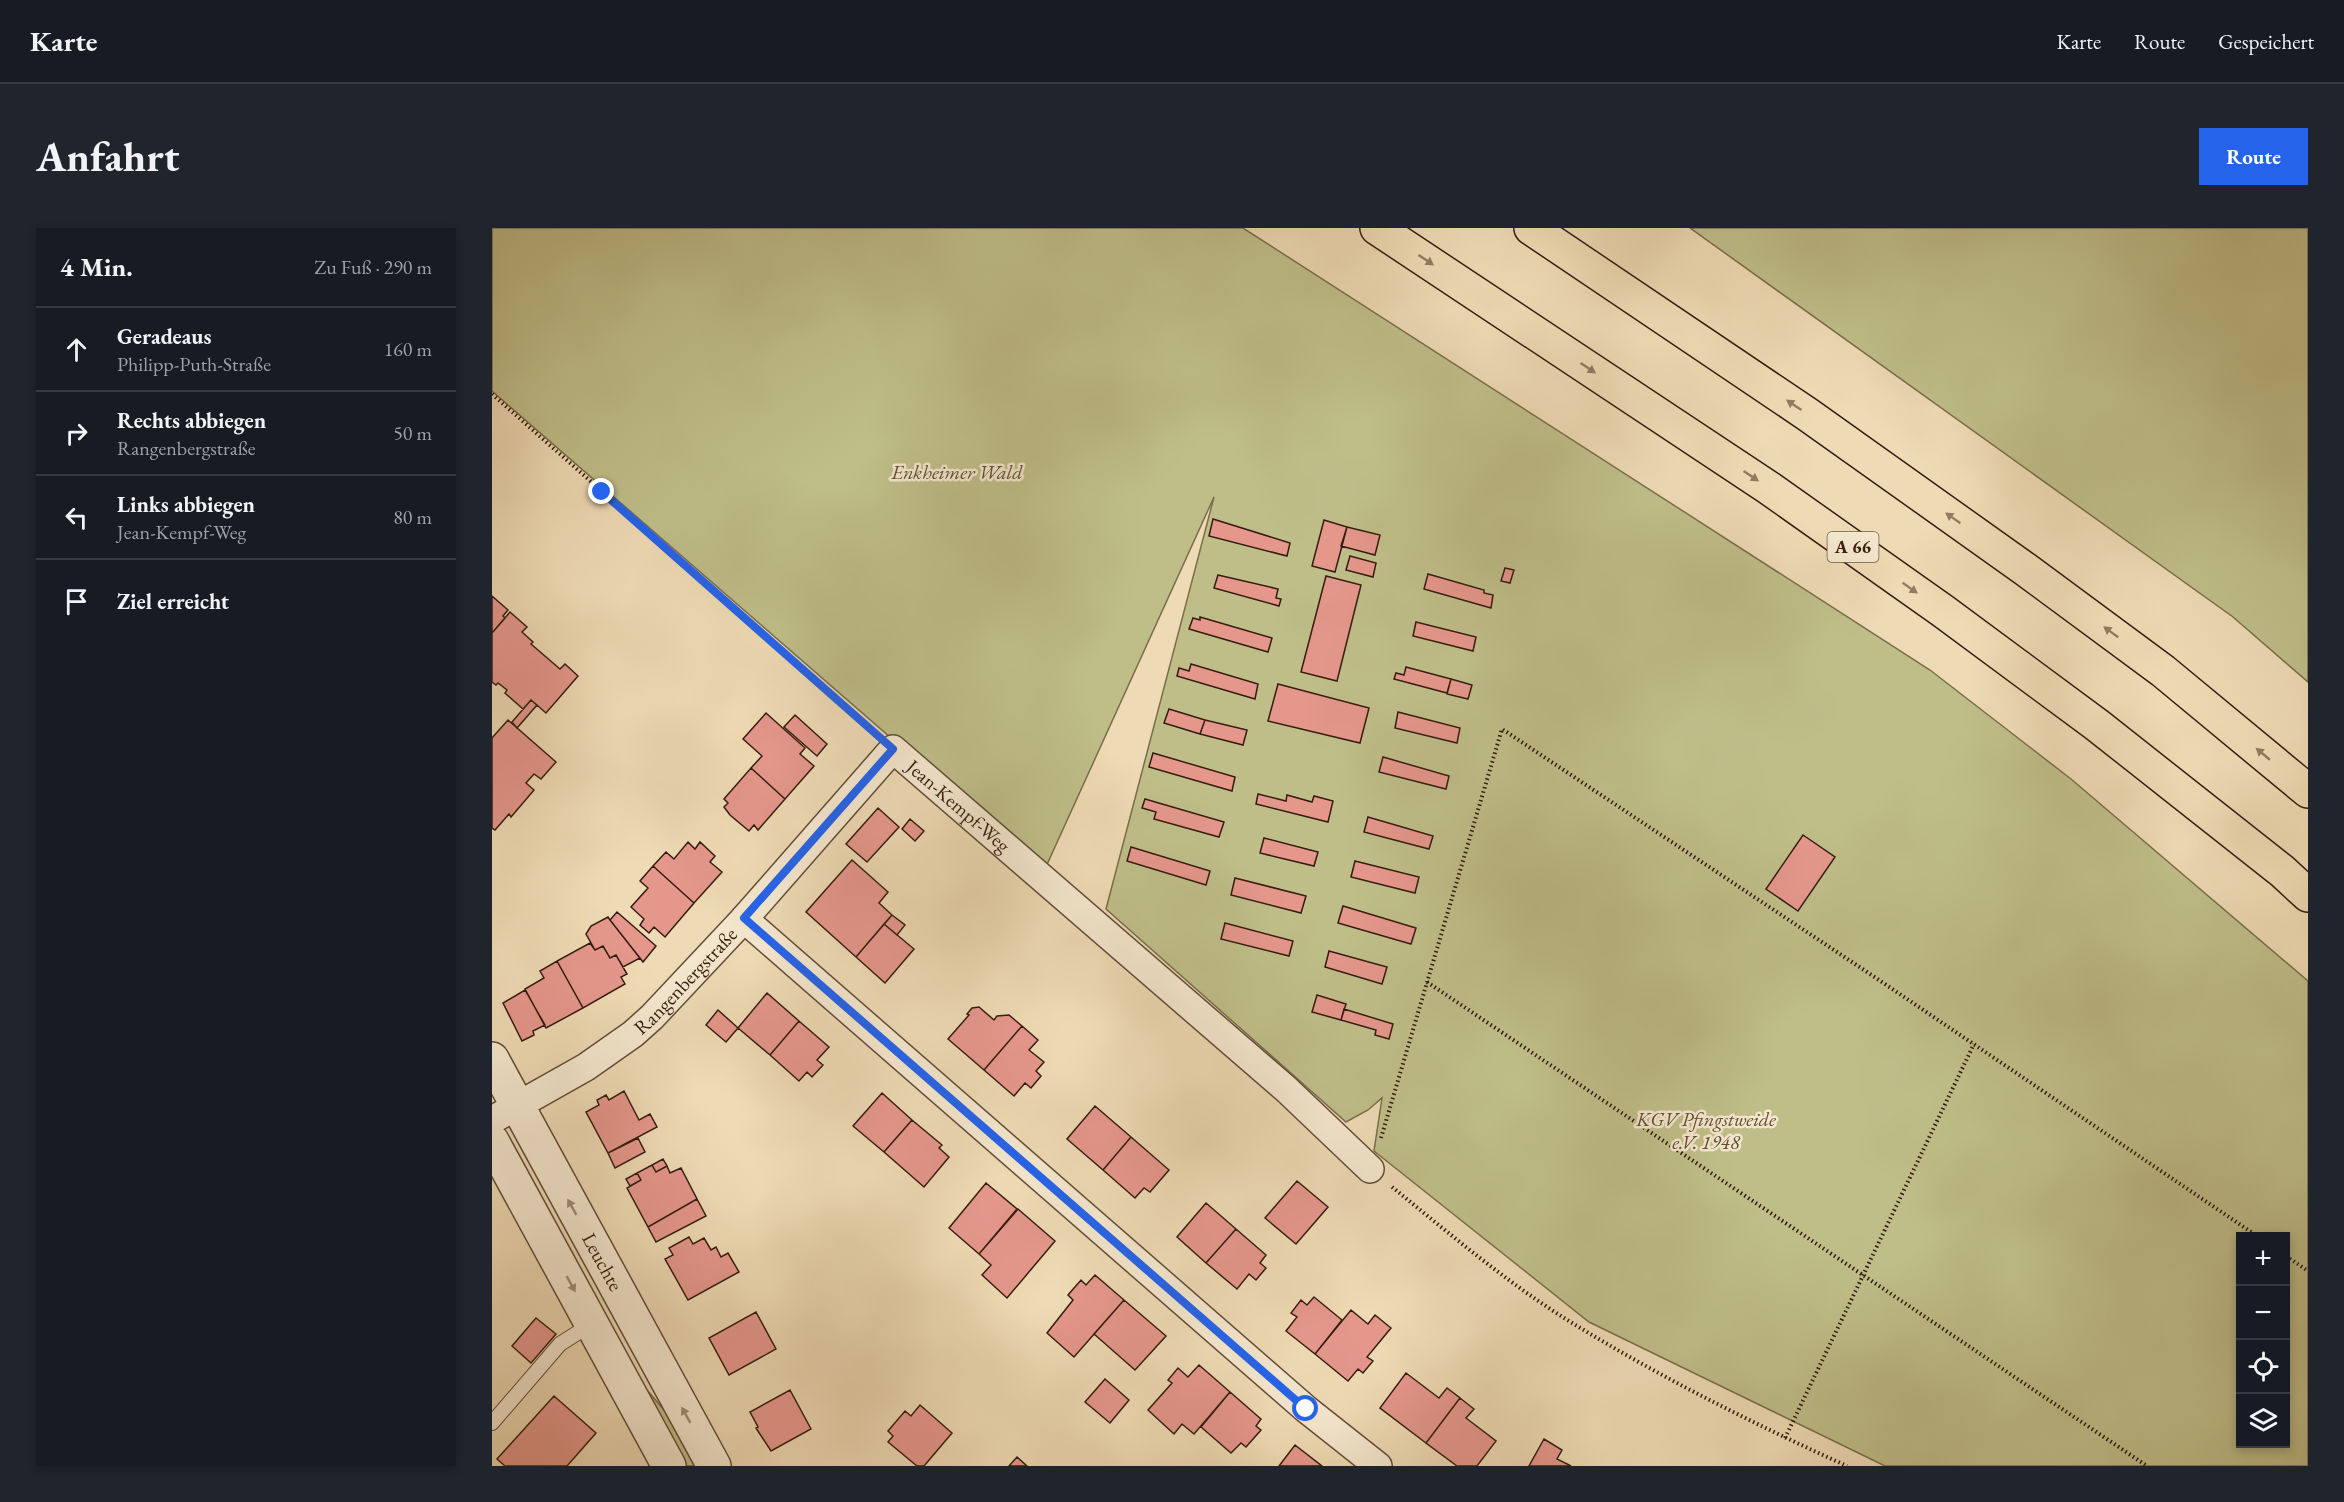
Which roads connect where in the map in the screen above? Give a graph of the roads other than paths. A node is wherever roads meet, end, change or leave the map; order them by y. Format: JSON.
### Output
{"nodes":[{"id":1,"x":1377,"y":228,"type":"edge"},
{"id":2,"x":1531,"y":228,"type":"edge"},
{"id":3,"x":893,"y":749,"type":"joint"},
{"id":4,"x":2308,"y":791,"type":"edge"},
{"id":5,"x":2308,"y":895,"type":"edge"},
{"id":6,"x":744,"y":918,"type":"junction"},
{"id":7,"x":492,"y":1059,"type":"edge"},
{"id":8,"x":505,"y":1112,"type":"edge"},
{"id":9,"x":492,"y":1141,"type":"edge"},
{"id":10,"x":1370,"y":1169,"type":"road end"},
{"id":11,"x":593,"y":1323,"type":"junction"},
{"id":12,"x":492,"y":1423,"type":"edge"},
{"id":13,"x":669,"y":1466,"type":"edge"},
{"id":14,"x":714,"y":1466,"type":"edge"},
{"id":15,"x":1378,"y":1466,"type":"edge"}],
"edges":[{"from":1,"to":5,"type":"highway","number":"A 66","one_way":true},
{"from":4,"to":2,"type":"highway","one_way":true},
{"from":3,"to":6,"type":"street","name":"Rangenbergstraße"},
{"from":3,"to":10,"type":"street","name":"Jean-Kempf-Weg"},
{"from":6,"to":8,"type":"street","name":"Rangenbergstraße"},
{"from":6,"to":15,"type":"street"},
{"from":7,"to":8,"type":"street","name":"Leuchte"},
{"from":14,"to":8,"type":"street","name":"Leuchte","one_way":true},
{"from":9,"to":11,"type":"street","name":"Leuchte","one_way":true},
{"from":11,"to":12,"type":"lane"},
{"from":11,"to":13,"type":"street","name":"Leuchte"}]}
